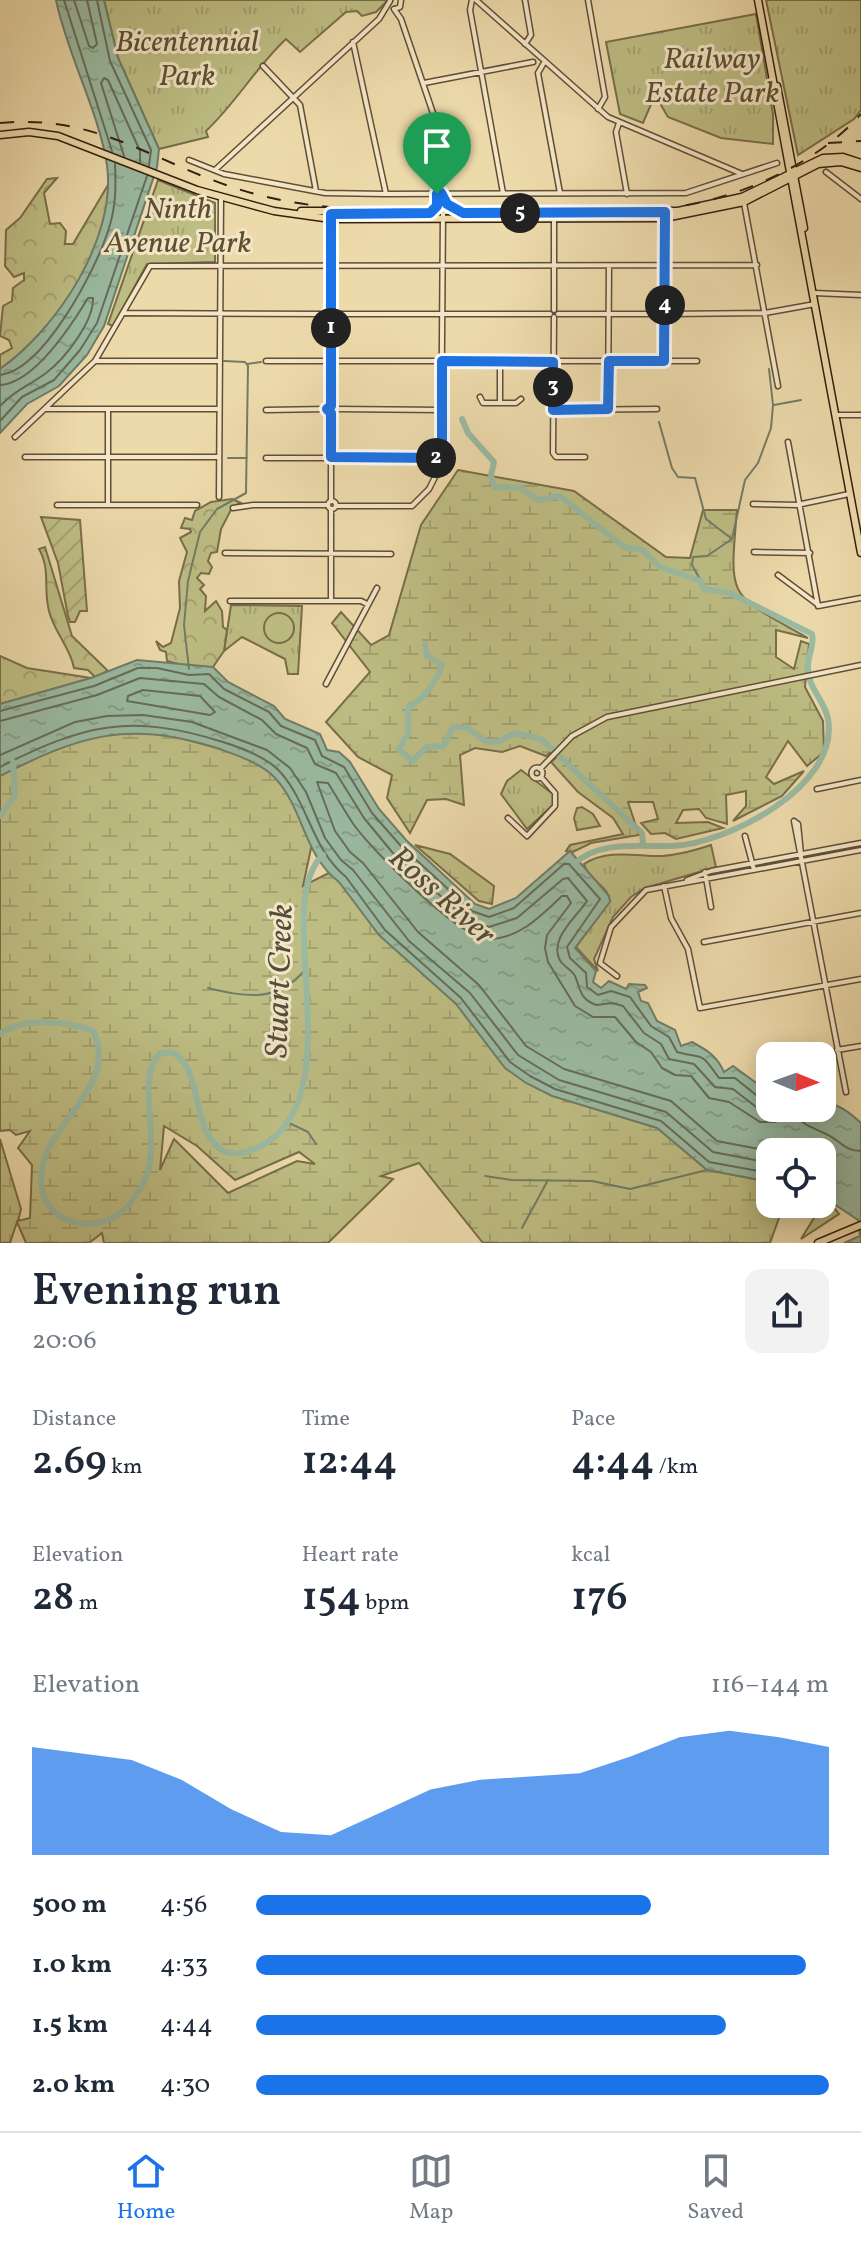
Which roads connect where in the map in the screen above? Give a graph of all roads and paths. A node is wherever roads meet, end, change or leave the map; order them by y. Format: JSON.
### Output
{"nodes":[{"id":1,"x":390,"y":0,"type":"edge"},
{"id":2,"x":474,"y":0,"type":"edge"},
{"id":3,"x":525,"y":0,"type":"edge"},
{"id":4,"x":588,"y":0,"type":"edge"},
{"id":5,"x":760,"y":0,"type":"edge"},
{"id":6,"x":402,"y":3,"type":"edge"},
{"id":7,"x":393,"y":9,"type":"junction"},
{"id":8,"x":383,"y":14,"type":"junction"},
{"id":9,"x":401,"y":19,"type":"junction"},
{"id":10,"x":353,"y":42,"type":"junction"},
{"id":11,"x":525,"y":44,"type":"junction"},
{"id":12,"x":545,"y":61,"type":"junction"},
{"id":13,"x":533,"y":62,"type":"dead end"},
{"id":14,"x":263,"y":66,"type":"dead end"},
{"id":15,"x":481,"y":72,"type":"junction"},
{"id":16,"x":424,"y":83,"type":"junction"},
{"id":17,"x":295,"y":99,"type":"junction"},
{"id":18,"x":598,"y":109,"type":"junction"},
{"id":19,"x":619,"y":123,"type":"junction"},
{"id":20,"x":787,"y":130,"type":"junction"},
{"id":21,"x":0,"y":135,"type":"edge"},
{"id":22,"x":189,"y":160,"type":"dead end"},
{"id":23,"x":809,"y":162,"type":"junction"},
{"id":24,"x":777,"y":163,"type":"dead end"},
{"id":25,"x":861,"y":166,"type":"edge"},
{"id":26,"x":215,"y":170,"type":"junction"},
{"id":27,"x":826,"y":172,"type":"dead end"},
{"id":28,"x":793,"y":174,"type":"junction"},
{"id":29,"x":744,"y":175,"type":"junction"},
{"id":30,"x":782,"y":184,"type":"junction"},
{"id":31,"x":316,"y":191,"type":"junction"},
{"id":32,"x":503,"y":193,"type":"junction"},
{"id":33,"x":560,"y":193,"type":"junction"},
{"id":34,"x":386,"y":194,"type":"junction"},
{"id":35,"x":627,"y":194,"type":"junction"},
{"id":36,"x":439,"y":196,"type":"junction"},
{"id":37,"x":221,"y":198,"type":"junction"},
{"id":38,"x":861,"y":199,"type":"edge"},
{"id":39,"x":744,"y":202,"type":"junction"},
{"id":40,"x":430,"y":213,"type":"junction"},
{"id":41,"x":463,"y":213,"type":"junction"},
{"id":42,"x":442,"y":214,"type":"junction"},
{"id":43,"x":665,"y":215,"type":"junction"},
{"id":44,"x":331,"y":216,"type":"junction"},
{"id":45,"x":554,"y":218,"type":"junction"},
{"id":46,"x":799,"y":218,"type":"junction"},
{"id":47,"x":806,"y":254,"type":"junction"},
{"id":48,"x":220,"y":265,"type":"junction"},
{"id":49,"x":331,"y":265,"type":"junction"},
{"id":50,"x":757,"y":265,"type":"junction"},
{"id":51,"x":442,"y":266,"type":"junction"},
{"id":52,"x":554,"y":266,"type":"junction"},
{"id":53,"x":609,"y":266,"type":"junction"},
{"id":54,"x":665,"y":266,"type":"junction"},
{"id":55,"x":814,"y":293,"type":"junction"},
{"id":56,"x":861,"y":295,"type":"edge"},
{"id":57,"x":815,"y":304,"type":"junction"},
{"id":58,"x":124,"y":313,"type":"junction"},
{"id":59,"x":219,"y":313,"type":"junction"},
{"id":60,"x":765,"y":313,"type":"junction"},
{"id":61,"x":331,"y":314,"type":"junction"},
{"id":62,"x":442,"y":314,"type":"junction"},
{"id":63,"x":554,"y":314,"type":"junction"},
{"id":64,"x":608,"y":314,"type":"junction"},
{"id":65,"x":665,"y":314,"type":"junction"},
{"id":66,"x":95,"y":361,"type":"junction"},
{"id":67,"x":219,"y":361,"type":"junction"},
{"id":68,"x":266,"y":361,"type":"dead end"},
{"id":69,"x":331,"y":361,"type":"junction"},
{"id":70,"x":442,"y":361,"type":"junction"},
{"id":71,"x":609,"y":361,"type":"junction"},
{"id":72,"x":664,"y":361,"type":"junction"},
{"id":73,"x":697,"y":361,"type":"dead end"},
{"id":74,"x":500,"y":362,"type":"junction"},
{"id":75,"x":553,"y":362,"type":"junction"},
{"id":76,"x":778,"y":386,"type":"dead end"},
{"id":77,"x":480,"y":397,"type":"dead end"},
{"id":78,"x":500,"y":401,"type":"junction"},
{"id":79,"x":483,"y":403,"type":"junction"},
{"id":80,"x":519,"y":403,"type":"dead end"},
{"id":81,"x":478,"y":407,"type":"dead end"},
{"id":82,"x":45,"y":409,"type":"junction"},
{"id":83,"x":108,"y":409,"type":"junction"},
{"id":84,"x":219,"y":409,"type":"junction"},
{"id":85,"x":331,"y":409,"type":"junction"},
{"id":86,"x":608,"y":409,"type":"junction"},
{"id":87,"x":657,"y":409,"type":"dead end"},
{"id":88,"x":266,"y":410,"type":"dead end"},
{"id":89,"x":443,"y":410,"type":"junction"},
{"id":90,"x":553,"y":410,"type":"junction"},
{"id":91,"x":836,"y":415,"type":"junction"},
{"id":92,"x":861,"y":415,"type":"edge"},
{"id":93,"x":15,"y":437,"type":"dead end"},
{"id":94,"x":788,"y":442,"type":"dead end"},
{"id":95,"x":25,"y":457,"type":"dead end"},
{"id":96,"x":218,"y":457,"type":"junction"},
{"id":97,"x":331,"y":457,"type":"junction"},
{"id":98,"x":585,"y":457,"type":"dead end"},
{"id":99,"x":108,"y":458,"type":"junction"},
{"id":100,"x":266,"y":458,"type":"dead end"},
{"id":101,"x":442,"y":458,"type":"junction"},
{"id":102,"x":851,"y":494,"type":"junction"},
{"id":103,"x":219,"y":497,"type":"dead end"},
{"id":104,"x":801,"y":503,"type":"junction"},
{"id":105,"x":753,"y":504,"type":"dead end"},
{"id":106,"x":57,"y":505,"type":"dead end"},
{"id":107,"x":108,"y":505,"type":"junction"},
{"id":108,"x":197,"y":505,"type":"dead end"},
{"id":109,"x":331,"y":506,"type":"junction"},
{"id":110,"x":233,"y":508,"type":"dead end"},
{"id":111,"x":856,"y":521,"type":"junction"},
{"id":112,"x":861,"y":530,"type":"edge"},
{"id":113,"x":860,"y":543,"type":"edge"},
{"id":114,"x":754,"y":552,"type":"dead end"},
{"id":115,"x":225,"y":553,"type":"dead end"},
{"id":116,"x":331,"y":553,"type":"junction"},
{"id":117,"x":810,"y":553,"type":"junction"},
{"id":118,"x":861,"y":553,"type":"edge"},
{"id":119,"x":391,"y":554,"type":"dead end"},
{"id":120,"x":778,"y":575,"type":"dead end"},
{"id":121,"x":377,"y":588,"type":"dead end"},
{"id":122,"x":861,"y":598,"type":"edge"},
{"id":123,"x":230,"y":601,"type":"dead end"},
{"id":124,"x":331,"y":601,"type":"junction"},
{"id":125,"x":367,"y":604,"type":"junction"},
{"id":126,"x":818,"y":606,"type":"junction"},
{"id":127,"x":861,"y":665,"type":"edge"},
{"id":128,"x":326,"y":684,"type":"dead end"},
{"id":129,"x":540,"y":769,"type":"junction"},
{"id":130,"x":541,"y":777,"type":"junction"},
{"id":131,"x":861,"y":780,"type":"edge"},
{"id":132,"x":817,"y":789,"type":"dead end"},
{"id":133,"x":508,"y":818,"type":"dead end"},
{"id":134,"x":745,"y":836,"type":"dead end"},
{"id":135,"x":861,"y":843,"type":"edge"},
{"id":136,"x":861,"y":850,"type":"edge"},
{"id":137,"x":801,"y":854,"type":"junction"},
{"id":138,"x":802,"y":861,"type":"junction"},
{"id":139,"x":753,"y":863,"type":"junction"},
{"id":140,"x":754,"y":870,"type":"junction"},
{"id":141,"x":705,"y":872,"type":"junction"},
{"id":142,"x":706,"y":879,"type":"junction"},
{"id":143,"x":677,"y":883,"type":"junction"},
{"id":144,"x":664,"y":886,"type":"junction"},
{"id":145,"x":711,"y":907,"type":"dead end"},
{"id":146,"x":861,"y":913,"type":"edge"},
{"id":147,"x":813,"y":922,"type":"junction"},
{"id":148,"x":704,"y":942,"type":"dead end"},
{"id":149,"x":617,"y":976,"type":"dead end"},
{"id":150,"x":861,"y":979,"type":"edge"},
{"id":151,"x":825,"y":985,"type":"junction"},
{"id":152,"x":861,"y":1046,"type":"edge"},
{"id":153,"x":837,"y":1050,"type":"junction"},
{"id":154,"x":846,"y":1092,"type":"dead end"},
{"id":155,"x":861,"y":1225,"type":"edge"},
{"id":156,"x":818,"y":1243,"type":"edge"}],
"edges":[{"from":1,"to":7,"type":"street"},
{"from":1,"to":8,"type":"street"},
{"from":2,"to":11,"type":"street"},
{"from":2,"to":15,"type":"street"},
{"from":3,"to":11,"type":"street"},
{"from":4,"to":18,"type":"street"},
{"from":5,"to":20,"type":"main road"},
{"from":5,"to":28,"type":"main road"},
{"from":6,"to":7,"type":"street"},
{"from":6,"to":9,"type":"street"},
{"from":7,"to":8,"type":"street"},
{"from":7,"to":9,"type":"street"},
{"from":8,"to":10,"type":"street"},
{"from":9,"to":16,"type":"street"},
{"from":10,"to":17,"type":"street"},
{"from":10,"to":34,"type":"street"},
{"from":11,"to":12,"type":"street"},
{"from":12,"to":18,"type":"street"},
{"from":12,"to":33,"type":"street"},
{"from":13,"to":15,"type":"street"},
{"from":14,"to":17,"type":"street"},
{"from":15,"to":16,"type":"street"},
{"from":15,"to":32,"type":"street"},
{"from":16,"to":36,"type":"street"},
{"from":17,"to":26,"type":"street"},
{"from":17,"to":31,"type":"street"},
{"from":18,"to":19,"type":"street"},
{"from":19,"to":29,"type":"street"},
{"from":19,"to":35,"type":"street"},
{"from":20,"to":23,"type":"main road"},
{"from":20,"to":28,"type":"main road"},
{"from":21,"to":37,"type":"main road"},
{"from":22,"to":26,"type":"street"},
{"from":23,"to":25,"type":"main road"},
{"from":23,"to":28,"type":"main road"},
{"from":24,"to":29,"type":"street"},
{"from":25,"to":28,"type":"main road"},
{"from":26,"to":31,"type":"street"},
{"from":27,"to":38,"type":"street"},
{"from":28,"to":30,"type":"main road"},
{"from":28,"to":43,"type":"main road"},
{"from":28,"to":46,"type":"main road"},
{"from":28,"to":47,"type":"main road"},
{"from":29,"to":35,"type":"street"},
{"from":30,"to":39,"type":"main road"},
{"from":30,"to":46,"type":"main road"},
{"from":31,"to":34,"type":"street"},
{"from":32,"to":33,"type":"street"},
{"from":32,"to":36,"type":"street"},
{"from":33,"to":35,"type":"street"},
{"from":34,"to":36,"type":"street"},
{"from":36,"to":40,"type":"main road"},
{"from":36,"to":41,"type":"main road"},
{"from":36,"to":42,"type":"street"},
{"from":36,"to":42,"type":"street"},
{"from":37,"to":44,"type":"main road"},
{"from":37,"to":48,"type":"street"},
{"from":39,"to":43,"type":"main road"},
{"from":39,"to":50,"type":"street"},
{"from":40,"to":42,"type":"main road"},
{"from":40,"to":44,"type":"main road"},
{"from":41,"to":42,"type":"main road"},
{"from":41,"to":43,"type":"main road"},
{"from":42,"to":44,"type":"main road"},
{"from":42,"to":45,"type":"main road"},
{"from":42,"to":51,"type":"street"},
{"from":43,"to":45,"type":"main road"},
{"from":43,"to":54,"type":"street"},
{"from":44,"to":49,"type":"street"},
{"from":45,"to":52,"type":"street"},
{"from":46,"to":47,"type":"main road"},
{"from":47,"to":55,"type":"main road"},
{"from":48,"to":49,"type":"street"},
{"from":48,"to":58,"type":"street"},
{"from":48,"to":59,"type":"street"},
{"from":49,"to":51,"type":"street"},
{"from":49,"to":61,"type":"street"},
{"from":50,"to":54,"type":"street"},
{"from":50,"to":60,"type":"street"},
{"from":51,"to":52,"type":"street"},
{"from":51,"to":62,"type":"street"},
{"from":52,"to":53,"type":"street"},
{"from":52,"to":63,"type":"street"},
{"from":53,"to":54,"type":"street"},
{"from":53,"to":64,"type":"street"},
{"from":54,"to":65,"type":"street"},
{"from":55,"to":56,"type":"street"},
{"from":55,"to":57,"type":"main road"},
{"from":57,"to":60,"type":"street"},
{"from":57,"to":91,"type":"main road"},
{"from":58,"to":59,"type":"street"},
{"from":58,"to":66,"type":"street"},
{"from":59,"to":61,"type":"street"},
{"from":59,"to":67,"type":"street"},
{"from":60,"to":65,"type":"street"},
{"from":60,"to":76,"type":"street"},
{"from":61,"to":62,"type":"street"},
{"from":61,"to":69,"type":"street"},
{"from":62,"to":63,"type":"street"},
{"from":62,"to":70,"type":"street"},
{"from":63,"to":64,"type":"street"},
{"from":63,"to":75,"type":"street"},
{"from":64,"to":65,"type":"street"},
{"from":64,"to":71,"type":"street"},
{"from":65,"to":72,"type":"street"},
{"from":66,"to":67,"type":"street"},
{"from":66,"to":82,"type":"street"},
{"from":67,"to":84,"type":"street"},
{"from":68,"to":69,"type":"street"},
{"from":69,"to":70,"type":"street"},
{"from":69,"to":85,"type":"street"},
{"from":70,"to":74,"type":"street"},
{"from":70,"to":89,"type":"street"},
{"from":71,"to":72,"type":"street"},
{"from":71,"to":75,"type":"street"},
{"from":71,"to":86,"type":"street"},
{"from":72,"to":73,"type":"street"},
{"from":74,"to":75,"type":"street"},
{"from":74,"to":78,"type":"street"},
{"from":75,"to":90,"type":"street"},
{"from":77,"to":79,"type":"street"},
{"from":78,"to":79,"type":"street"},
{"from":78,"to":80,"type":"street"},
{"from":79,"to":81,"type":"street"},
{"from":82,"to":83,"type":"street"},
{"from":82,"to":93,"type":"street"},
{"from":83,"to":84,"type":"street"},
{"from":83,"to":99,"type":"street"},
{"from":84,"to":96,"type":"street"},
{"from":85,"to":88,"type":"street"},
{"from":85,"to":89,"type":"street"},
{"from":85,"to":97,"type":"street"},
{"from":86,"to":87,"type":"street"},
{"from":86,"to":90,"type":"street"},
{"from":89,"to":101,"type":"street"},
{"from":90,"to":98,"type":"street"},
{"from":91,"to":92,"type":"street"},
{"from":91,"to":102,"type":"main road"},
{"from":94,"to":104,"type":"street"},
{"from":95,"to":99,"type":"street"},
{"from":96,"to":99,"type":"street"},
{"from":96,"to":103,"type":"street"},
{"from":97,"to":100,"type":"street"},
{"from":97,"to":101,"type":"street"},
{"from":97,"to":109,"type":"street"},
{"from":99,"to":107,"type":"street"},
{"from":101,"to":109,"type":"street"},
{"from":102,"to":104,"type":"street"},
{"from":102,"to":111,"type":"main road"},
{"from":104,"to":105,"type":"street"},
{"from":104,"to":117,"type":"street"},
{"from":106,"to":107,"type":"street"},
{"from":107,"to":108,"type":"street"},
{"from":109,"to":110,"type":"street"},
{"from":109,"to":116,"type":"street"},
{"from":111,"to":112,"type":"main road"},
{"from":111,"to":113,"type":"main road"},
{"from":113,"to":118,"type":"main road"},
{"from":114,"to":117,"type":"street"},
{"from":115,"to":116,"type":"street"},
{"from":116,"to":119,"type":"street"},
{"from":116,"to":124,"type":"street"},
{"from":117,"to":126,"type":"street"},
{"from":120,"to":126,"type":"street"},
{"from":121,"to":125,"type":"street"},
{"from":122,"to":126,"type":"street"},
{"from":123,"to":124,"type":"street"},
{"from":124,"to":125,"type":"street"},
{"from":125,"to":128,"type":"street"},
{"from":127,"to":129,"type":"street"},
{"from":129,"to":130,"type":"street"},
{"from":129,"to":130,"type":"street"},
{"from":130,"to":133,"type":"street"},
{"from":131,"to":132,"type":"street"},
{"from":134,"to":139,"type":"street"},
{"from":135,"to":137,"type":"street"},
{"from":136,"to":138,"type":"street"},
{"from":137,"to":137,"type":"street"},
{"from":137,"to":138,"type":"street"},
{"from":137,"to":139,"type":"street"},
{"from":138,"to":140,"type":"street"},
{"from":138,"to":147,"type":"street"},
{"from":139,"to":140,"type":"street"},
{"from":139,"to":141,"type":"street"},
{"from":140,"to":142,"type":"street"},
{"from":141,"to":142,"type":"street"},
{"from":141,"to":143,"type":"street"},
{"from":142,"to":143,"type":"street"},
{"from":142,"to":145,"type":"street"},
{"from":143,"to":144,"type":"street"},
{"from":144,"to":149,"type":"street"},
{"from":144,"to":151,"type":"street"},
{"from":146,"to":147,"type":"street"},
{"from":147,"to":148,"type":"street"},
{"from":147,"to":151,"type":"street"},
{"from":150,"to":151,"type":"street"},
{"from":151,"to":153,"type":"street"},
{"from":152,"to":153,"type":"street"},
{"from":153,"to":154,"type":"street"},
{"from":155,"to":156,"type":"main road"}]}
